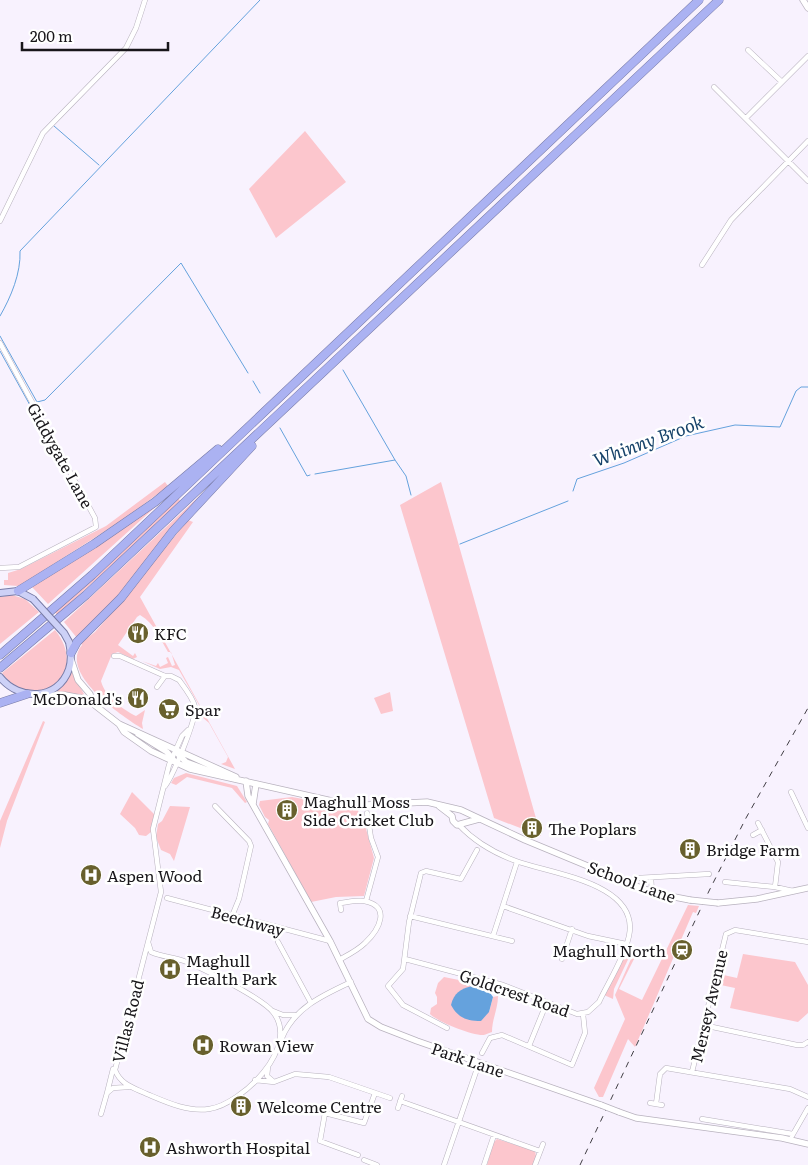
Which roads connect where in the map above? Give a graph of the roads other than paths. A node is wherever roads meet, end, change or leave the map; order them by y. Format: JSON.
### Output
{"nodes":[{"id":1,"x":145,"y":0,"type":"edge"},
{"id":2,"x":699,"y":0,"type":"edge"},
{"id":3,"x":719,"y":0,"type":"edge"},
{"id":4,"x":803,"y":0,"type":"edge"},
{"id":5,"x":808,"y":8,"type":"edge"},
{"id":6,"x":748,"y":50,"type":"dead end"},
{"id":7,"x":808,"y":56,"type":"edge"},
{"id":8,"x":782,"y":82,"type":"junction"},
{"id":9,"x":714,"y":86,"type":"dead end"},
{"id":10,"x":746,"y":118,"type":"junction"},
{"id":11,"x":808,"y":141,"type":"edge"},
{"id":12,"x":790,"y":160,"type":"junction"},
{"id":13,"x":808,"y":180,"type":"edge"},
{"id":14,"x":0,"y":221,"type":"edge"},
{"id":15,"x":702,"y":264,"type":"dead end"},
{"id":16,"x":0,"y":343,"type":"edge"},
{"id":17,"x":299,"y":395,"type":"junction"},
{"id":18,"x":264,"y":412,"type":"junction"},
{"id":19,"x":0,"y":568,"type":"edge"},
{"id":20,"x":2,"y":591,"type":"edge"},
{"id":21,"x":18,"y":591,"type":"junction"},
{"id":22,"x":0,"y":655,"type":"edge"},
{"id":23,"x":71,"y":656,"type":"junction"},
{"id":24,"x":114,"y":656,"type":"dead end"},
{"id":25,"x":0,"y":668,"type":"edge"},
{"id":26,"x":166,"y":676,"type":"junction"},
{"id":27,"x":0,"y":677,"type":"edge"},
{"id":28,"x":158,"y":687,"type":"dead end"},
{"id":29,"x":27,"y":694,"type":"junction"},
{"id":30,"x":41,"y":694,"type":"junction"},
{"id":31,"x":0,"y":703,"type":"edge"},
{"id":32,"x":92,"y":703,"type":"junction"},
{"id":33,"x":119,"y":724,"type":"junction"},
{"id":34,"x":132,"y":729,"type":"junction"},
{"id":35,"x":188,"y":730,"type":"junction"},
{"id":36,"x":175,"y":750,"type":"junction"},
{"id":37,"x":181,"y":755,"type":"junction"},
{"id":38,"x":171,"y":760,"type":"junction"},
{"id":39,"x":177,"y":764,"type":"junction"},
{"id":40,"x":229,"y":778,"type":"junction"},
{"id":41,"x":244,"y":781,"type":"junction"},
{"id":42,"x":256,"y":784,"type":"junction"},
{"id":43,"x":164,"y":789,"type":"junction"},
{"id":44,"x":791,"y":792,"type":"dead end"},
{"id":45,"x":253,"y":804,"type":"junction"},
{"id":46,"x":438,"y":805,"type":"junction"},
{"id":47,"x":215,"y":806,"type":"dead end"},
{"id":48,"x":457,"y":810,"type":"junction"},
{"id":49,"x":465,"y":812,"type":"junction"},
{"id":50,"x":367,"y":813,"type":"dead end"},
{"id":51,"x":452,"y":816,"type":"junction"},
{"id":52,"x":479,"y":819,"type":"junction"},
{"id":53,"x":463,"y":823,"type":"junction"},
{"id":54,"x":758,"y":823,"type":"dead end"},
{"id":55,"x":808,"y":828,"type":"edge"},
{"id":56,"x":762,"y":830,"type":"junction"},
{"id":57,"x":752,"y":835,"type":"dead end"},
{"id":58,"x":477,"y":850,"type":"dead end"},
{"id":59,"x":517,"y":862,"type":"junction"},
{"id":60,"x":709,"y":874,"type":"dead end"},
{"id":61,"x":651,"y":878,"type":"junction"},
{"id":62,"x":627,"y":882,"type":"junction"},
{"id":63,"x":725,"y":882,"type":"dead end"},
{"id":64,"x":775,"y":887,"type":"junction"},
{"id":65,"x":808,"y":888,"type":"edge"},
{"id":66,"x":793,"y":891,"type":"junction"},
{"id":67,"x":652,"y":892,"type":"junction"},
{"id":68,"x":167,"y":898,"type":"dead end"},
{"id":69,"x":366,"y":901,"type":"junction"},
{"id":70,"x":503,"y":906,"type":"junction"},
{"id":71,"x":341,"y":910,"type":"dead end"},
{"id":72,"x":232,"y":916,"type":"junction"},
{"id":73,"x":410,"y":916,"type":"junction"},
{"id":74,"x":572,"y":929,"type":"junction"},
{"id":75,"x":493,"y":936,"type":"junction"},
{"id":76,"x":330,"y":941,"type":"junction"},
{"id":77,"x":512,"y":941,"type":"dead end"},
{"id":78,"x":148,"y":942,"type":"junction"},
{"id":79,"x":278,"y":942,"type":"dead end"},
{"id":80,"x":808,"y":942,"type":"edge"},
{"id":81,"x":626,"y":944,"type":"junction"},
{"id":82,"x":151,"y":952,"type":"junction"},
{"id":83,"x":144,"y":955,"type":"junction"},
{"id":84,"x":405,"y":959,"type":"junction"},
{"id":85,"x":562,"y":959,"type":"dead end"},
{"id":86,"x":339,"y":960,"type":"junction"},
{"id":87,"x":351,"y":982,"type":"junction"},
{"id":88,"x":547,"y":1002,"type":"junction"},
{"id":89,"x":311,"y":1003,"type":"junction"},
{"id":90,"x":273,"y":1011,"type":"junction"},
{"id":91,"x":583,"y":1014,"type":"junction"},
{"id":92,"x":295,"y":1015,"type":"junction"},
{"id":93,"x":703,"y":1025,"type":"junction"},
{"id":94,"x":439,"y":1033,"type":"dead end"},
{"id":95,"x":281,"y":1039,"type":"junction"},
{"id":96,"x":808,"y":1042,"type":"edge"},
{"id":97,"x":529,"y":1046,"type":"junction"},
{"id":98,"x":482,"y":1053,"type":"dead end"},
{"id":99,"x":115,"y":1062,"type":"junction"},
{"id":100,"x":480,"y":1063,"type":"junction"},
{"id":101,"x":268,"y":1066,"type":"junction"},
{"id":102,"x":692,"y":1072,"type":"junction"},
{"id":103,"x":254,"y":1080,"type":"junction"},
{"id":104,"x":274,"y":1082,"type":"junction"},
{"id":105,"x":131,"y":1087,"type":"junction"},
{"id":106,"x":107,"y":1093,"type":"junction"},
{"id":107,"x":375,"y":1093,"type":"junction"},
{"id":108,"x":808,"y":1097,"type":"edge"},
{"id":109,"x":390,"y":1098,"type":"dead end"},
{"id":110,"x":650,"y":1103,"type":"dead end"},
{"id":111,"x":656,"y":1104,"type":"junction"},
{"id":112,"x":662,"y":1105,"type":"dead end"},
{"id":113,"x":398,"y":1108,"type":"dead end"},
{"id":114,"x":808,"y":1108,"type":"edge"},
{"id":115,"x":713,"y":1113,"type":"dead end"},
{"id":116,"x":101,"y":1114,"type":"dead end"},
{"id":117,"x":702,"y":1119,"type":"dead end"},
{"id":118,"x":712,"y":1121,"type":"junction"},
{"id":119,"x":458,"y":1123,"type":"junction"},
{"id":120,"x":494,"y":1135,"type":"junction"},
{"id":121,"x":792,"y":1137,"type":"junction"},
{"id":122,"x":543,"y":1144,"type":"dead end"},
{"id":123,"x":808,"y":1144,"type":"edge"},
{"id":124,"x":540,"y":1151,"type":"junction"},
{"id":125,"x":358,"y":1155,"type":"dead end"},
{"id":126,"x":364,"y":1160,"type":"dead end"},
{"id":127,"x":371,"y":1164,"type":"edge"},
{"id":128,"x":377,"y":1165,"type":"edge"},
{"id":129,"x":444,"y":1165,"type":"edge"},
{"id":130,"x":484,"y":1165,"type":"edge"},
{"id":131,"x":535,"y":1165,"type":"edge"}],
"edges":[{"from":1,"to":14,"type":"street"},
{"from":2,"to":18,"type":"highway"},
{"from":3,"to":17,"type":"highway"},
{"from":4,"to":5,"type":"street"},
{"from":6,"to":8,"type":"street"},
{"from":7,"to":8,"type":"street"},
{"from":8,"to":10,"type":"street"},
{"from":9,"to":10,"type":"street"},
{"from":10,"to":12,"type":"street"},
{"from":11,"to":12,"type":"street"},
{"from":12,"to":13,"type":"street"},
{"from":12,"to":15,"type":"street"},
{"from":16,"to":19,"type":"street","name":"Giddygate Lane"},
{"from":17,"to":23,"type":"highway"},
{"from":17,"to":25,"type":"highway"},
{"from":18,"to":21,"type":"highway"},
{"from":18,"to":22,"type":"highway"},
{"from":20,"to":21,"type":"main road"},
{"from":21,"to":23,"type":"main road","bridge":true},
{"from":23,"to":30,"type":"main road"},
{"from":23,"to":32,"type":"street"},
{"from":24,"to":26,"type":"street","name":"Villas Road"},
{"from":26,"to":28,"type":"street"},
{"from":26,"to":35,"type":"street","name":"Villas Road"},
{"from":27,"to":29,"type":"main road"},
{"from":29,"to":30,"type":"main road"},
{"from":29,"to":31,"type":"highway"},
{"from":30,"to":32,"type":"street"},
{"from":32,"to":33,"type":"street"},
{"from":33,"to":34,"type":"street","name":"School Lane"},
{"from":33,"to":38,"type":"street","name":"School Lane"},
{"from":34,"to":36,"type":"street","name":"School Lane"},
{"from":34,"to":38,"type":"street","name":"School Lane"},
{"from":35,"to":36,"type":"street","name":"Villas Road"},
{"from":35,"to":37,"type":"street","name":"Villas Road"},
{"from":36,"to":37,"type":"street","name":"School Lane"},
{"from":36,"to":38,"type":"street","name":"Villas Road"},
{"from":37,"to":39,"type":"street","name":"Villas Road"},
{"from":37,"to":40,"type":"street","name":"School Lane"},
{"from":37,"to":41,"type":"street","name":"School Lane"},
{"from":38,"to":39,"type":"street","name":"School Lane"},
{"from":38,"to":43,"type":"street","name":"Villas Road"},
{"from":39,"to":40,"type":"street","name":"School Lane"},
{"from":39,"to":43,"type":"street","name":"Villas Road"},
{"from":40,"to":41,"type":"street","name":"School Lane"},
{"from":41,"to":42,"type":"street","name":"School Lane"},
{"from":41,"to":45,"type":"street","name":"Park Lane"},
{"from":42,"to":45,"type":"street"},
{"from":42,"to":46,"type":"street","name":"School Lane"},
{"from":43,"to":78,"type":"street","name":"Villas Road"},
{"from":44,"to":55,"type":"street"},
{"from":45,"to":76,"type":"street","name":"Park Lane"},
{"from":46,"to":48,"type":"street","name":"School Lane"},
{"from":46,"to":51,"type":"street"},
{"from":47,"to":72,"type":"street"},
{"from":48,"to":49,"type":"street","name":"School Lane"},
{"from":48,"to":51,"type":"street"},
{"from":49,"to":52,"type":"street","name":"School Lane"},
{"from":49,"to":53,"type":"street"},
{"from":50,"to":69,"type":"street"},
{"from":51,"to":53,"type":"street"},
{"from":52,"to":53,"type":"street"},
{"from":52,"to":62,"type":"street","name":"School Lane"},
{"from":53,"to":59,"type":"street","name":"Goldcrest Road"},
{"from":54,"to":56,"type":"street"},
{"from":56,"to":57,"type":"street"},
{"from":56,"to":64,"type":"street"},
{"from":58,"to":73,"type":"street"},
{"from":59,"to":70,"type":"street"},
{"from":59,"to":81,"type":"street","name":"Goldcrest Road"},
{"from":60,"to":61,"type":"street"},
{"from":61,"to":62,"type":"street"},
{"from":61,"to":67,"type":"street"},
{"from":62,"to":67,"type":"street","name":"School Lane"},
{"from":63,"to":64,"type":"street"},
{"from":64,"to":66,"type":"street"},
{"from":65,"to":66,"type":"street","name":"School Lane"},
{"from":66,"to":67,"type":"street","name":"School Lane","bridge":true},
{"from":68,"to":72,"type":"street","name":"Beechway"},
{"from":69,"to":71,"type":"street"},
{"from":69,"to":86,"type":"street"},
{"from":70,"to":74,"type":"street"},
{"from":70,"to":75,"type":"street"},
{"from":72,"to":76,"type":"street","name":"Beechway"},
{"from":73,"to":75,"type":"street"},
{"from":73,"to":84,"type":"street"},
{"from":74,"to":81,"type":"street"},
{"from":74,"to":85,"type":"street"},
{"from":75,"to":77,"type":"street"},
{"from":76,"to":86,"type":"street","name":"Park Lane"},
{"from":78,"to":82,"type":"street"},
{"from":78,"to":83,"type":"street","name":"Villas Road"},
{"from":79,"to":89,"type":"street"},
{"from":80,"to":93,"type":"street","name":"Mersey Avenue"},
{"from":81,"to":91,"type":"street","name":"Goldcrest Road"},
{"from":82,"to":83,"type":"street"},
{"from":82,"to":90,"type":"street"},
{"from":83,"to":99,"type":"street","name":"Villas Road"},
{"from":84,"to":88,"type":"street","name":"Goldcrest Road"},
{"from":84,"to":94,"type":"street"},
{"from":86,"to":87,"type":"street","name":"Park Lane"},
{"from":87,"to":89,"type":"street"},
{"from":87,"to":100,"type":"street","name":"Park Lane"},
{"from":88,"to":91,"type":"street","name":"Goldcrest Road"},
{"from":88,"to":97,"type":"street"},
{"from":89,"to":92,"type":"street"},
{"from":90,"to":92,"type":"street"},
{"from":90,"to":95,"type":"street"},
{"from":91,"to":97,"type":"street"},
{"from":92,"to":95,"type":"street","name":"Villas Road"},
{"from":93,"to":96,"type":"street"},
{"from":93,"to":102,"type":"street","name":"Mersey Avenue"},
{"from":95,"to":101,"type":"street","name":"Villas Road"},
{"from":97,"to":98,"type":"street"},
{"from":99,"to":105,"type":"street","name":"Villas Road"},
{"from":99,"to":106,"type":"street"},
{"from":100,"to":119,"type":"street"},
{"from":100,"to":121,"type":"street","name":"Park Lane","bridge":true},
{"from":101,"to":103,"type":"street","name":"Villas Road"},
{"from":101,"to":104,"type":"street"},
{"from":102,"to":108,"type":"street"},
{"from":102,"to":111,"type":"street"},
{"from":103,"to":104,"type":"street"},
{"from":103,"to":105,"type":"street","name":"Villas Road"},
{"from":104,"to":107,"type":"street"},
{"from":105,"to":106,"type":"street"},
{"from":106,"to":116,"type":"street"},
{"from":107,"to":109,"type":"street"},
{"from":107,"to":125,"type":"street"},
{"from":110,"to":111,"type":"street"},
{"from":111,"to":112,"type":"street"},
{"from":113,"to":119,"type":"street"},
{"from":114,"to":121,"type":"street"},
{"from":115,"to":118,"type":"street"},
{"from":117,"to":118,"type":"street","name":"Park Lane"},
{"from":118,"to":121,"type":"street","name":"Park Lane"},
{"from":119,"to":120,"type":"street"},
{"from":119,"to":129,"type":"street"},
{"from":120,"to":124,"type":"street"},
{"from":120,"to":130,"type":"street"},
{"from":121,"to":123,"type":"street","name":"Park Lane"},
{"from":122,"to":124,"type":"street"},
{"from":124,"to":131,"type":"street"},
{"from":126,"to":127,"type":"street"},
{"from":127,"to":128,"type":"street"}]}
